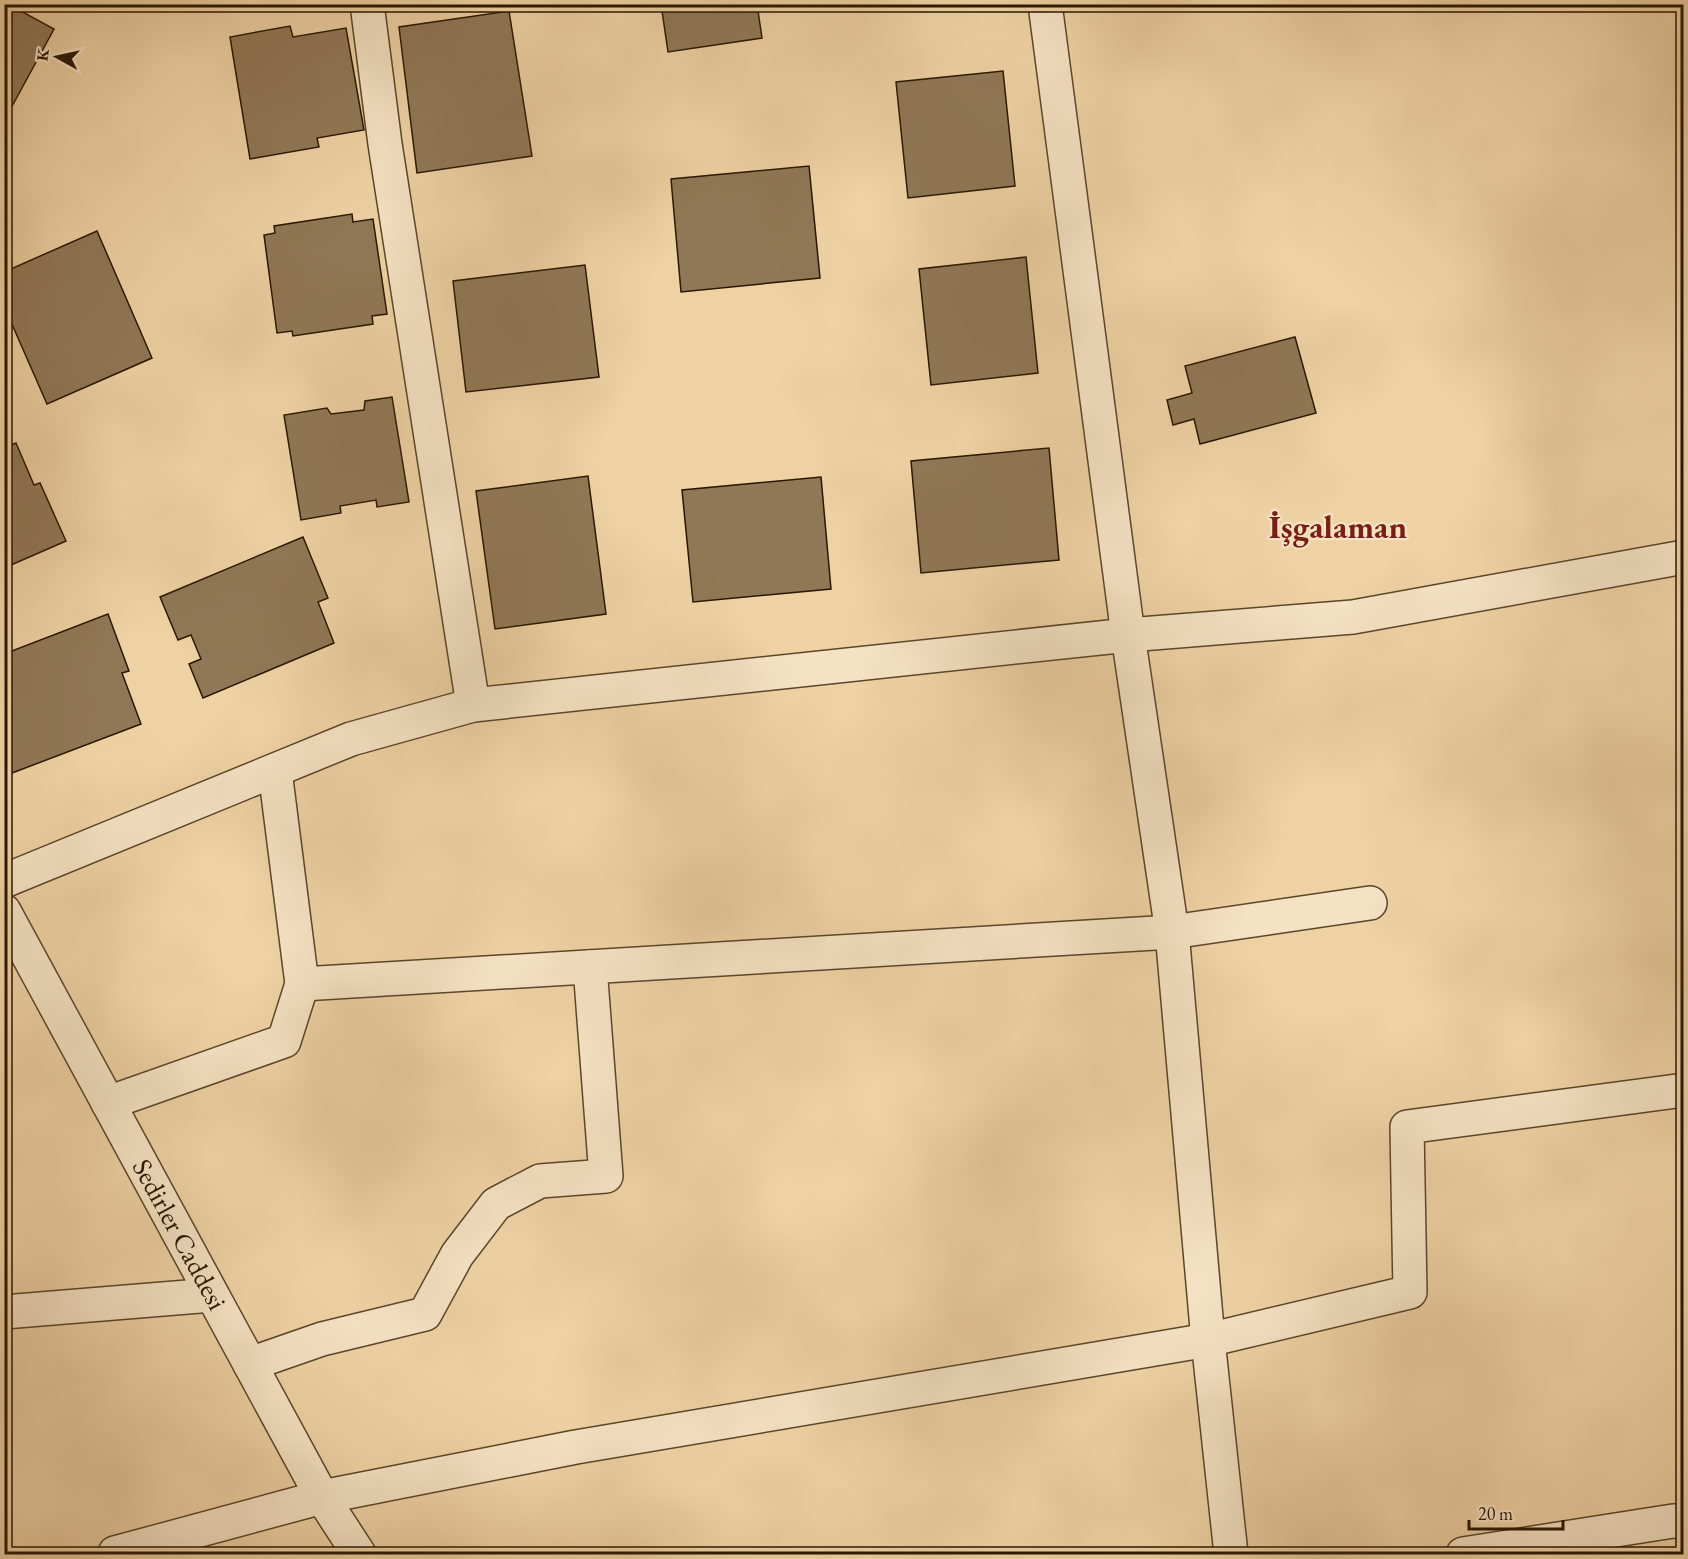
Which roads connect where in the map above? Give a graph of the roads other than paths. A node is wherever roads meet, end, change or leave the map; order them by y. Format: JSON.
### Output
{"nodes":[{"id":1,"x":367,"y":4,"type":"edge"},
{"id":2,"x":1045,"y":4,"type":"edge"},
{"id":3,"x":1683,"y":557,"type":"edge"},
{"id":4,"x":1128,"y":635,"type":"junction"},
{"id":5,"x":472,"y":705,"type":"junction"},
{"id":6,"x":275,"y":771,"type":"junction"},
{"id":7,"x":4,"y":881,"type":"edge"},
{"id":8,"x":1370,"y":903,"type":"dead end"},
{"id":9,"x":4,"y":911,"type":"edge"},
{"id":10,"x":1172,"y":933,"type":"junction"},
{"id":11,"x":590,"y":967,"type":"junction"},
{"id":12,"x":302,"y":984,"type":"junction"},
{"id":13,"x":1683,"y":1090,"type":"edge"},
{"id":14,"x":108,"y":1102,"type":"junction"},
{"id":15,"x":212,"y":1295,"type":"junction"},
{"id":16,"x":4,"y":1312,"type":"edge"},
{"id":17,"x":1208,"y":1340,"type":"junction"},
{"id":18,"x":250,"y":1364,"type":"junction"},
{"id":19,"x":322,"y":1497,"type":"junction"},
{"id":20,"x":1683,"y":1522,"type":"edge"},
{"id":21,"x":115,"y":1554,"type":"edge"},
{"id":22,"x":359,"y":1554,"type":"edge"},
{"id":23,"x":1231,"y":1554,"type":"edge"},
{"id":24,"x":1463,"y":1554,"type":"edge"}],
"edges":[{"from":1,"to":5,"type":"street"},
{"from":2,"to":4,"type":"street"},
{"from":3,"to":4,"type":"street"},
{"from":4,"to":5,"type":"street"},
{"from":4,"to":10,"type":"street"},
{"from":5,"to":6,"type":"street"},
{"from":6,"to":7,"type":"street"},
{"from":6,"to":12,"type":"street"},
{"from":8,"to":10,"type":"street"},
{"from":9,"to":14,"type":"street","name":"Sedirler Caddesi"},
{"from":10,"to":11,"type":"street"},
{"from":10,"to":17,"type":"street"},
{"from":11,"to":12,"type":"street"},
{"from":11,"to":18,"type":"street"},
{"from":12,"to":14,"type":"street"},
{"from":13,"to":17,"type":"street"},
{"from":14,"to":15,"type":"street","name":"Sedirler Caddesi"},
{"from":15,"to":16,"type":"street"},
{"from":15,"to":18,"type":"street","name":"Sedirler Caddesi"},
{"from":17,"to":19,"type":"street"},
{"from":17,"to":23,"type":"street"},
{"from":18,"to":19,"type":"street","name":"Sedirler Caddesi"},
{"from":19,"to":21,"type":"street"},
{"from":19,"to":22,"type":"street","name":"Sedirler Caddesi"},
{"from":20,"to":24,"type":"street"}]}
